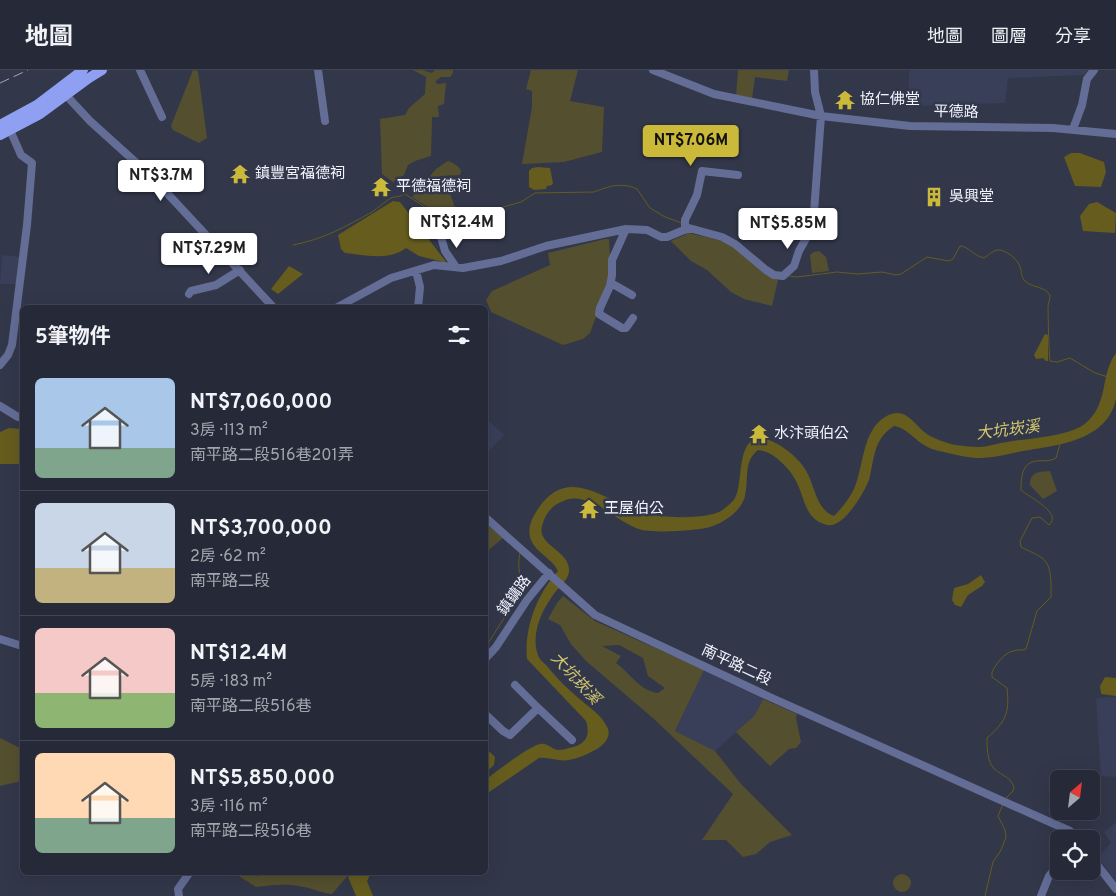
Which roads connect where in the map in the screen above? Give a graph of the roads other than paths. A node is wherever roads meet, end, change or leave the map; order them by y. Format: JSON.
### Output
{"nodes":[{"id":1,"x":102,"y":70,"type":"edge"},
{"id":2,"x":140,"y":70,"type":"edge"},
{"id":3,"x":318,"y":70,"type":"edge"},
{"id":4,"x":653,"y":70,"type":"edge"},
{"id":5,"x":814,"y":70,"type":"edge"},
{"id":6,"x":1094,"y":70,"type":"edge"},
{"id":7,"x":82,"y":74,"type":"edge"},
{"id":8,"x":62,"y":91,"type":"junction"},
{"id":9,"x":821,"y":116,"type":"junction"},
{"id":10,"x":162,"y":117,"type":"dead end"},
{"id":11,"x":326,"y":121,"type":"dead end"},
{"id":12,"x":4,"y":128,"type":"edge"},
{"id":13,"x":1074,"y":130,"type":"junction"},
{"id":14,"x":1116,"y":134,"type":"edge"},
{"id":15,"x":738,"y":176,"type":"dead end"},
{"id":16,"x":685,"y":226,"type":"junction"},
{"id":17,"x":626,"y":229,"type":"junction"},
{"id":18,"x":441,"y":237,"type":"dead end"},
{"id":19,"x":456,"y":267,"type":"junction"},
{"id":20,"x":240,"y":270,"type":"junction"},
{"id":21,"x":416,"y":271,"type":"junction"},
{"id":22,"x":611,"y":283,"type":"junction"},
{"id":23,"x":189,"y":294,"type":"dead end"},
{"id":24,"x":632,"y":295,"type":"dead end"},
{"id":25,"x":271,"y":305,"type":"edge"},
{"id":26,"x":342,"y":305,"type":"edge"},
{"id":27,"x":418,"y":305,"type":"edge"},
{"id":28,"x":633,"y":318,"type":"dead end"},
{"id":29,"x":0,"y":365,"type":"edge"},
{"id":30,"x":0,"y":406,"type":"edge"},
{"id":31,"x":20,"y":417,"type":"edge"},
{"id":32,"x":488,"y":520,"type":"edge"},
{"id":33,"x":550,"y":574,"type":"junction"},
{"id":34,"x":0,"y":639,"type":"edge"},
{"id":35,"x":20,"y":645,"type":"edge"},
{"id":36,"x":488,"y":655,"type":"edge"},
{"id":37,"x":515,"y":685,"type":"dead end"},
{"id":38,"x":538,"y":708,"type":"junction"},
{"id":39,"x":488,"y":717,"type":"edge"},
{"id":40,"x":572,"y":740,"type":"dead end"},
{"id":41,"x":1070,"y":830,"type":"edge"},
{"id":42,"x":1100,"y":869,"type":"edge"},
{"id":43,"x":188,"y":875,"type":"edge"},
{"id":44,"x":1050,"y":875,"type":"edge"},
{"id":45,"x":1116,"y":889,"type":"edge"},
{"id":46,"x":179,"y":896,"type":"edge"},
{"id":47,"x":1041,"y":896,"type":"edge"}],
"edges":[{"from":1,"to":7,"type":"main road"},
{"from":2,"to":10,"type":"street"},
{"from":3,"to":11,"type":"street"},
{"from":4,"to":9,"type":"street","name":"平德路"},
{"from":5,"to":9,"type":"street"},
{"from":6,"to":13,"type":"street"},
{"from":7,"to":8,"type":"main road"},
{"from":8,"to":12,"type":"main road"},
{"from":8,"to":20,"type":"street"},
{"from":9,"to":13,"type":"street","name":"平德路"},
{"from":9,"to":16,"type":"street"},
{"from":12,"to":29,"type":"street"},
{"from":13,"to":14,"type":"street","name":"平德路"},
{"from":15,"to":16,"type":"street"},
{"from":16,"to":17,"type":"street"},
{"from":17,"to":19,"type":"street"},
{"from":17,"to":22,"type":"street"},
{"from":18,"to":19,"type":"street"},
{"from":19,"to":21,"type":"street"},
{"from":20,"to":23,"type":"street"},
{"from":20,"to":25,"type":"street"},
{"from":21,"to":26,"type":"street"},
{"from":21,"to":27,"type":"street"},
{"from":22,"to":24,"type":"street"},
{"from":22,"to":28,"type":"street"},
{"from":30,"to":31,"type":"street"},
{"from":32,"to":33,"type":"street","name":"南平路二段"},
{"from":33,"to":36,"type":"street","name":"鎮鏞路"},
{"from":33,"to":41,"type":"street","name":"南平路二段"},
{"from":34,"to":35,"type":"street"},
{"from":37,"to":38,"type":"street"},
{"from":38,"to":39,"type":"street"},
{"from":38,"to":40,"type":"street"},
{"from":42,"to":45,"type":"street"},
{"from":43,"to":46,"type":"street"},
{"from":44,"to":47,"type":"street"}]}
